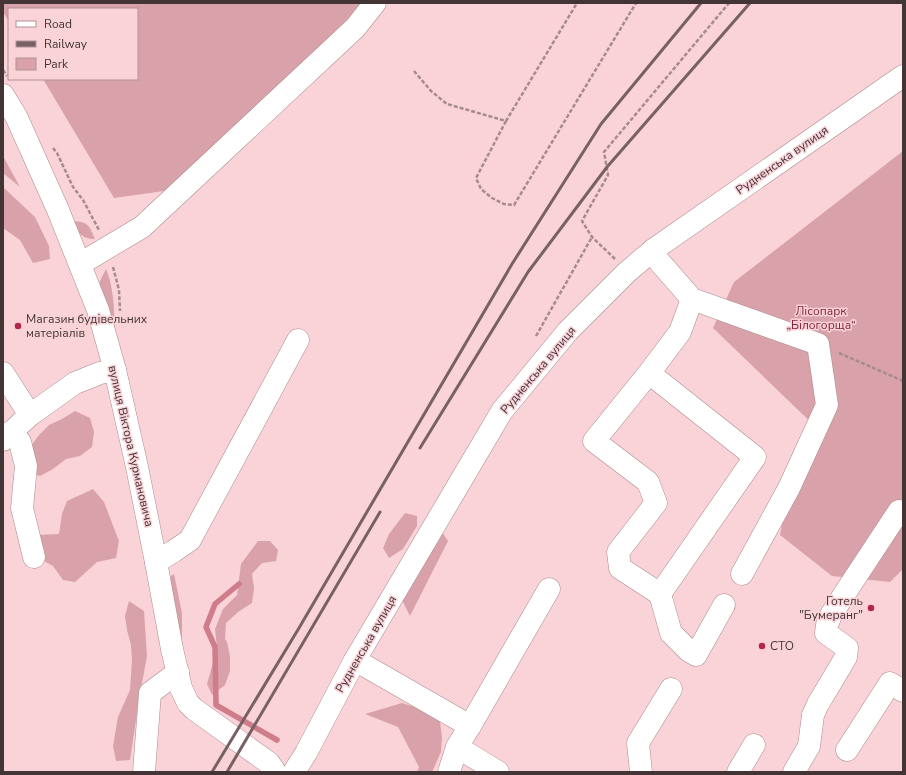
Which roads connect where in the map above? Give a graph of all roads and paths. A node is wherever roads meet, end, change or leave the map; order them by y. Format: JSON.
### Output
{"nodes":[{"id":1,"x":375,"y":3,"type":"edge"},
{"id":2,"x":576,"y":3,"type":"edge"},
{"id":3,"x":636,"y":3,"type":"edge"},
{"id":4,"x":728,"y":3,"type":"edge"},
{"id":5,"x":414,"y":71,"type":"dead end"},
{"id":6,"x":903,"y":76,"type":"edge"},
{"id":7,"x":3,"y":95,"type":"edge"},
{"id":8,"x":506,"y":121,"type":"junction"},
{"id":9,"x":83,"y":200,"type":"dead end"},
{"id":10,"x":102,"y":236,"type":"dead end"},
{"id":11,"x":592,"y":237,"type":"junction"},
{"id":12,"x":653,"y":250,"type":"junction"},
{"id":13,"x":619,"y":263,"type":"dead end"},
{"id":14,"x":80,"y":264,"type":"junction"},
{"id":15,"x":692,"y":299,"type":"junction"},
{"id":16,"x":536,"y":337,"type":"dead end"},
{"id":17,"x":298,"y":340,"type":"dead end"},
{"id":18,"x":818,"y":344,"type":"junction"},
{"id":19,"x":115,"y":370,"type":"junction"},
{"id":20,"x":3,"y":373,"type":"edge"},
{"id":21,"x":650,"y":373,"type":"junction"},
{"id":22,"x":903,"y":382,"type":"edge"},
{"id":23,"x":30,"y":415,"type":"junction"},
{"id":24,"x":7,"y":436,"type":"edge"},
{"id":25,"x":903,"y":514,"type":"edge"},
{"id":26,"x":34,"y":557,"type":"dead end"},
{"id":27,"x":156,"y":562,"type":"junction"},
{"id":28,"x":742,"y":574,"type":"dead end"},
{"id":29,"x":549,"y":589,"type":"dead end"},
{"id":30,"x":660,"y":594,"type":"junction"},
{"id":31,"x":724,"y":605,"type":"dead end"},
{"id":32,"x":355,"y":660,"type":"junction"},
{"id":33,"x":178,"y":672,"type":"junction"},
{"id":34,"x":670,"y":689,"type":"dead end"},
{"id":35,"x":903,"y":691,"type":"edge"},
{"id":36,"x":470,"y":726,"type":"junction"},
{"id":37,"x":754,"y":745,"type":"dead end"},
{"id":38,"x":458,"y":747,"type":"junction"},
{"id":39,"x":847,"y":750,"type":"dead end"},
{"id":40,"x":144,"y":772,"type":"edge"},
{"id":41,"x":275,"y":772,"type":"edge"},
{"id":42,"x":294,"y":772,"type":"edge"},
{"id":43,"x":449,"y":772,"type":"edge"},
{"id":44,"x":498,"y":772,"type":"edge"},
{"id":45,"x":641,"y":772,"type":"edge"},
{"id":46,"x":738,"y":772,"type":"edge"},
{"id":47,"x":794,"y":772,"type":"edge"}],
"edges":[{"from":1,"to":14,"type":"street"},
{"from":2,"to":8,"type":"path"},
{"from":3,"to":8,"type":"path"},
{"from":4,"to":11,"type":"path"},
{"from":5,"to":8,"type":"path"},
{"from":6,"to":12,"type":"street","name":"Рудненська вулиця"},
{"from":7,"to":14,"type":"street","name":"вулиця Віктора Курмановича"},
{"from":9,"to":10,"type":"path"},
{"from":11,"to":13,"type":"path"},
{"from":11,"to":16,"type":"path"},
{"from":12,"to":15,"type":"street"},
{"from":12,"to":32,"type":"street","name":"Рудненська вулиця"},
{"from":14,"to":19,"type":"street","name":"вулиця Віктора Курмановича"},
{"from":15,"to":18,"type":"street"},
{"from":15,"to":21,"type":"street"},
{"from":17,"to":27,"type":"street"},
{"from":18,"to":22,"type":"path"},
{"from":18,"to":28,"type":"street"},
{"from":19,"to":23,"type":"street"},
{"from":19,"to":27,"type":"street","name":"вулиця Віктора Курмановича"},
{"from":20,"to":23,"type":"street"},
{"from":21,"to":30,"type":"street"},
{"from":21,"to":30,"type":"street"},
{"from":23,"to":24,"type":"street"},
{"from":24,"to":26,"type":"street"},
{"from":25,"to":47,"type":"street"},
{"from":27,"to":33,"type":"street","name":"вулиця Віктора Курмановича"},
{"from":29,"to":36,"type":"street"},
{"from":30,"to":31,"type":"street"},
{"from":32,"to":36,"type":"street"},
{"from":32,"to":42,"type":"street","name":"Рудненська вулиця"},
{"from":33,"to":40,"type":"street"},
{"from":33,"to":41,"type":"street","name":"вулиця Віктора Курмановича"},
{"from":34,"to":45,"type":"street"},
{"from":35,"to":39,"type":"street"},
{"from":36,"to":38,"type":"street"},
{"from":37,"to":46,"type":"street"},
{"from":38,"to":43,"type":"street"},
{"from":38,"to":44,"type":"street"}]}
